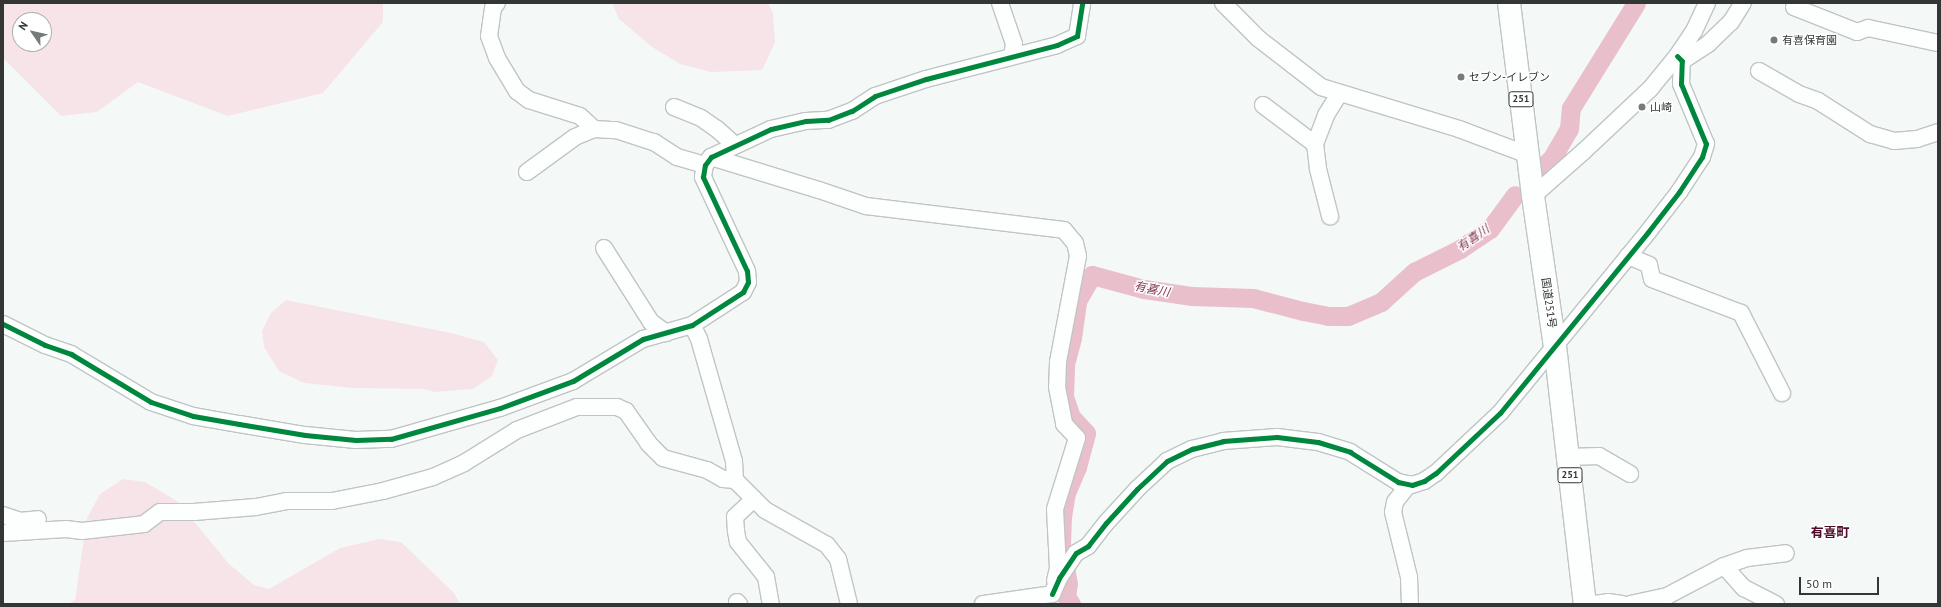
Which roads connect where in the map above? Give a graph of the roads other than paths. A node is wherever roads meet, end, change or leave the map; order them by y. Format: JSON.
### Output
{"nodes":[{"id":1,"x":497,"y":3,"type":"edge"},
{"id":2,"x":1000,"y":3,"type":"edge"},
{"id":3,"x":1082,"y":3,"type":"edge"},
{"id":4,"x":1223,"y":3,"type":"edge"},
{"id":5,"x":1509,"y":3,"type":"edge"},
{"id":6,"x":1707,"y":3,"type":"edge"},
{"id":7,"x":1743,"y":3,"type":"edge"},
{"id":8,"x":1794,"y":7,"type":"dead end"},
{"id":9,"x":1938,"y":43,"type":"edge"},
{"id":10,"x":1012,"y":56,"type":"junction"},
{"id":11,"x":1679,"y":59,"type":"junction"},
{"id":12,"x":1759,"y":71,"type":"dead end"},
{"id":13,"x":1340,"y":93,"type":"junction"},
{"id":14,"x":1263,"y":105,"type":"dead end"},
{"id":15,"x":674,"y":106,"type":"dead end"},
{"id":16,"x":594,"y":129,"type":"junction"},
{"id":17,"x":1938,"y":132,"type":"edge"},
{"id":18,"x":1316,"y":144,"type":"junction"},
{"id":19,"x":735,"y":145,"type":"junction"},
{"id":20,"x":1528,"y":155,"type":"junction"},
{"id":21,"x":708,"y":161,"type":"junction"},
{"id":22,"x":527,"y":172,"type":"dead end"},
{"id":23,"x":1533,"y":196,"type":"junction"},
{"id":24,"x":1330,"y":216,"type":"dead end"},
{"id":25,"x":604,"y":248,"type":"dead end"},
{"id":26,"x":1628,"y":256,"type":"junction"},
{"id":27,"x":3,"y":324,"type":"edge"},
{"id":28,"x":692,"y":325,"type":"junction"},
{"id":29,"x":666,"y":333,"type":"junction"},
{"id":30,"x":1555,"y":346,"type":"junction"},
{"id":31,"x":1782,"y":393,"type":"dead end"},
{"id":32,"x":1568,"y":457,"type":"junction"},
{"id":33,"x":1630,"y":474,"type":"dead end"},
{"id":34,"x":735,"y":480,"type":"junction"},
{"id":35,"x":1409,"y":484,"type":"junction"},
{"id":36,"x":754,"y":498,"type":"junction"},
{"id":37,"x":3,"y":515,"type":"edge"},
{"id":38,"x":112,"y":528,"type":"junction"},
{"id":39,"x":3,"y":533,"type":"edge"},
{"id":40,"x":1786,"y":553,"type":"dead end"},
{"id":41,"x":1724,"y":566,"type":"junction"},
{"id":42,"x":1053,"y":599,"type":"edge"},
{"id":43,"x":771,"y":604,"type":"edge"},
{"id":44,"x":849,"y":604,"type":"edge"},
{"id":45,"x":983,"y":604,"type":"edge"},
{"id":46,"x":1410,"y":604,"type":"edge"},
{"id":47,"x":1584,"y":604,"type":"edge"},
{"id":48,"x":1594,"y":604,"type":"edge"},
{"id":49,"x":1622,"y":604,"type":"edge"},
{"id":50,"x":1630,"y":604,"type":"edge"},
{"id":51,"x":1776,"y":604,"type":"edge"}],
"edges":[{"from":1,"to":16,"type":"street"},
{"from":2,"to":10,"type":"street"},
{"from":3,"to":10,"type":"street"},
{"from":4,"to":13,"type":"street"},
{"from":5,"to":20,"type":"highway","name":"国道251号","number":"251"},
{"from":6,"to":11,"type":"street"},
{"from":7,"to":11,"type":"street"},
{"from":8,"to":9,"type":"street"},
{"from":10,"to":19,"type":"street"},
{"from":11,"to":23,"type":"street"},
{"from":11,"to":26,"type":"street"},
{"from":12,"to":17,"type":"street"},
{"from":13,"to":18,"type":"street"},
{"from":13,"to":20,"type":"street"},
{"from":14,"to":18,"type":"street"},
{"from":15,"to":19,"type":"street"},
{"from":16,"to":21,"type":"street"},
{"from":16,"to":22,"type":"street"},
{"from":18,"to":24,"type":"street"},
{"from":19,"to":21,"type":"street"},
{"from":20,"to":23,"type":"highway","name":"国道251号","number":"251"},
{"from":21,"to":28,"type":"street"},
{"from":21,"to":42,"type":"street"},
{"from":23,"to":30,"type":"highway","name":"国道251号","number":"251"},
{"from":25,"to":29,"type":"street"},
{"from":26,"to":30,"type":"street"},
{"from":26,"to":31,"type":"street"},
{"from":27,"to":29,"type":"street"},
{"from":28,"to":29,"type":"street"},
{"from":28,"to":34,"type":"street"},
{"from":30,"to":32,"type":"highway","name":"国道251号","number":"251"},
{"from":30,"to":35,"type":"street"},
{"from":32,"to":33,"type":"street"},
{"from":32,"to":47,"type":"highway","name":"国道251号","number":"251"},
{"from":34,"to":36,"type":"street"},
{"from":34,"to":38,"type":"street"},
{"from":35,"to":42,"type":"street"},
{"from":35,"to":46,"type":"street"},
{"from":36,"to":43,"type":"street"},
{"from":36,"to":44,"type":"street"},
{"from":37,"to":38,"type":"street"},
{"from":38,"to":39,"type":"street"},
{"from":40,"to":41,"type":"street"},
{"from":41,"to":50,"type":"street"},
{"from":41,"to":51,"type":"street"},
{"from":42,"to":45,"type":"street"},
{"from":48,"to":49,"type":"street"}]}
